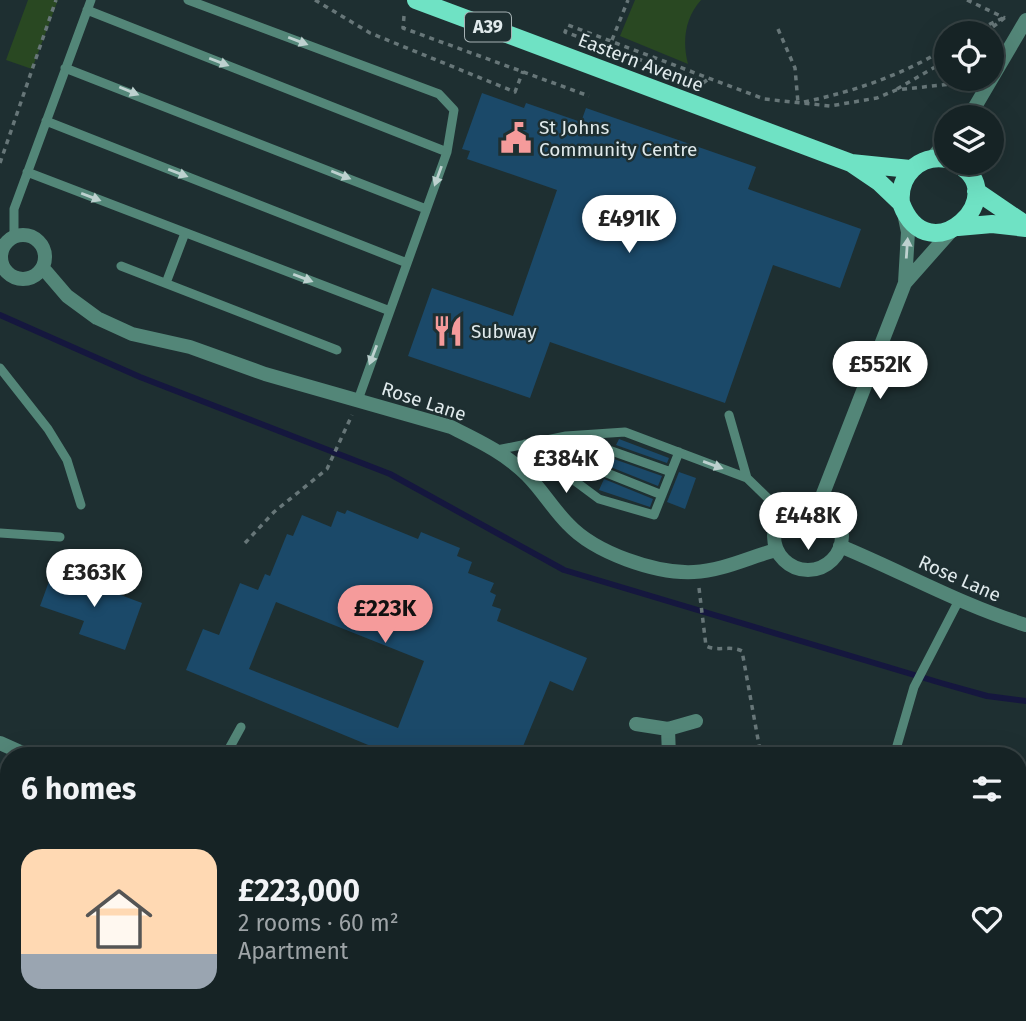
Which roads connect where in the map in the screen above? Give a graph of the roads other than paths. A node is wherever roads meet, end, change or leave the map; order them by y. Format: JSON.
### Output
{"nodes":[{"id":1,"x":188,"y":0,"type":"edge"},
{"id":2,"x":89,"y":5,"type":"edge"},
{"id":3,"x":411,"y":5,"type":"edge"},
{"id":4,"x":1026,"y":20,"type":"edge"},
{"id":5,"x":1004,"y":61,"type":"edge"},
{"id":6,"x":65,"y":68,"type":"junction"},
{"id":7,"x":46,"y":121,"type":"junction"},
{"id":8,"x":447,"y":152,"type":"junction"},
{"id":9,"x":934,"y":160,"type":"edge"},
{"id":10,"x":851,"y":163,"type":"junction"},
{"id":11,"x":910,"y":169,"type":"junction"},
{"id":12,"x":27,"y":172,"type":"junction"},
{"id":13,"x":968,"y":175,"type":"edge"},
{"id":14,"x":976,"y":191,"type":"junction"},
{"id":15,"x":903,"y":208,"type":"junction"},
{"id":16,"x":426,"y":209,"type":"junction"},
{"id":17,"x":1026,"y":226,"type":"edge"},
{"id":18,"x":955,"y":229,"type":"junction"},
{"id":19,"x":186,"y":233,"type":"junction"},
{"id":20,"x":14,"y":236,"type":"junction"},
{"id":21,"x":1,"y":248,"type":"edge"},
{"id":22,"x":407,"y":262,"type":"junction"},
{"id":23,"x":121,"y":266,"type":"dead end"},
{"id":24,"x":43,"y":268,"type":"junction"},
{"id":25,"x":166,"y":284,"type":"junction"},
{"id":26,"x":905,"y":284,"type":"junction"},
{"id":27,"x":390,"y":311,"type":"junction"},
{"id":28,"x":337,"y":350,"type":"dead end"},
{"id":29,"x":0,"y":368,"type":"edge"},
{"id":30,"x":358,"y":400,"type":"junction"},
{"id":31,"x":729,"y":415,"type":"dead end"},
{"id":32,"x":570,"y":436,"type":"junction"},
{"id":33,"x":529,"y":444,"type":"junction"},
{"id":34,"x":496,"y":450,"type":"junction"},
{"id":35,"x":679,"y":452,"type":"junction"},
{"id":36,"x":671,"y":472,"type":"junction"},
{"id":37,"x":747,"y":478,"type":"junction"},
{"id":38,"x":662,"y":495,"type":"junction"},
{"id":39,"x":819,"y":504,"type":"junction"},
{"id":40,"x":81,"y":505,"type":"dead end"},
{"id":41,"x":783,"y":513,"type":"junction"},
{"id":42,"x":0,"y":533,"type":"edge"},
{"id":43,"x":60,"y":537,"type":"dead end"},
{"id":44,"x":840,"y":546,"type":"junction"},
{"id":45,"x":776,"y":550,"type":"junction"},
{"id":46,"x":958,"y":602,"type":"junction"},
{"id":47,"x":1026,"y":625,"type":"edge"},
{"id":48,"x":696,"y":721,"type":"dead end"},
{"id":49,"x":636,"y":724,"type":"dead end"},
{"id":50,"x":241,"y":727,"type":"dead end"},
{"id":51,"x":668,"y":729,"type":"junction"},
{"id":52,"x":230,"y":747,"type":"edge"},
{"id":53,"x":669,"y":747,"type":"edge"},
{"id":54,"x":897,"y":747,"type":"edge"}],
"edges":[{"from":1,"to":8,"type":"lane","one_way":true},
{"from":2,"to":6,"type":"lane"},
{"from":2,"to":8,"type":"lane","one_way":true},
{"from":3,"to":10,"type":"main road","name":"Eastern Avenue","number":"A39"},
{"from":4,"to":5,"type":"street"},
{"from":6,"to":7,"type":"lane"},
{"from":6,"to":16,"type":"lane","one_way":true},
{"from":7,"to":12,"type":"lane"},
{"from":7,"to":22,"type":"lane","one_way":true},
{"from":8,"to":16,"type":"lane","one_way":true},
{"from":9,"to":11,"type":"main road"},
{"from":10,"to":11,"type":"main road","name":"Eastern Avenue","number":"A39"},
{"from":10,"to":15,"type":"main road","name":"Eastern Avenue","number":"A39"},
{"from":11,"to":15,"type":"main road"},
{"from":12,"to":19,"type":"lane","one_way":true},
{"from":12,"to":20,"type":"lane"},
{"from":13,"to":14,"type":"main road"},
{"from":14,"to":17,"type":"main road"},
{"from":14,"to":18,"type":"main road"},
{"from":15,"to":18,"type":"main road","name":"Eastern Avenue"},
{"from":26,"to":15,"type":"street","one_way":true},
{"from":16,"to":22,"type":"lane"},
{"from":17,"to":18,"type":"main road"},
{"from":18,"to":26,"type":"street"},
{"from":19,"to":25,"type":"lane"},
{"from":19,"to":27,"type":"lane","one_way":true},
{"from":20,"to":21,"type":"street"},
{"from":20,"to":24,"type":"street"},
{"from":21,"to":24,"type":"street"},
{"from":22,"to":27,"type":"lane"},
{"from":23,"to":25,"type":"lane"},
{"from":24,"to":30,"type":"street","name":"Rose Lane"},
{"from":25,"to":28,"type":"lane"},
{"from":26,"to":39,"type":"street"},
{"from":27,"to":30,"type":"lane","one_way":true},
{"from":29,"to":40,"type":"lane"},
{"from":30,"to":34,"type":"street","name":"Rose Lane"},
{"from":31,"to":37,"type":"lane"},
{"from":32,"to":33,"type":"lane"},
{"from":32,"to":35,"type":"lane"},
{"from":32,"to":36,"type":"lane"},
{"from":33,"to":34,"type":"lane"},
{"from":33,"to":38,"type":"lane"},
{"from":33,"to":38,"type":"lane"},
{"from":34,"to":45,"type":"street","name":"Rose Lane"},
{"from":35,"to":36,"type":"lane"},
{"from":35,"to":37,"type":"lane","one_way":true},
{"from":36,"to":38,"type":"lane"},
{"from":37,"to":41,"type":"lane"},
{"from":39,"to":41,"type":"street"},
{"from":39,"to":44,"type":"street"},
{"from":41,"to":45,"type":"street"},
{"from":42,"to":43,"type":"lane"},
{"from":44,"to":45,"type":"street"},
{"from":44,"to":46,"type":"street","name":"Rose Lane"},
{"from":46,"to":47,"type":"street","name":"Rose Lane"},
{"from":46,"to":54,"type":"lane"},
{"from":48,"to":51,"type":"street"},
{"from":49,"to":51,"type":"street"},
{"from":50,"to":52,"type":"lane"},
{"from":51,"to":53,"type":"street"}]}
